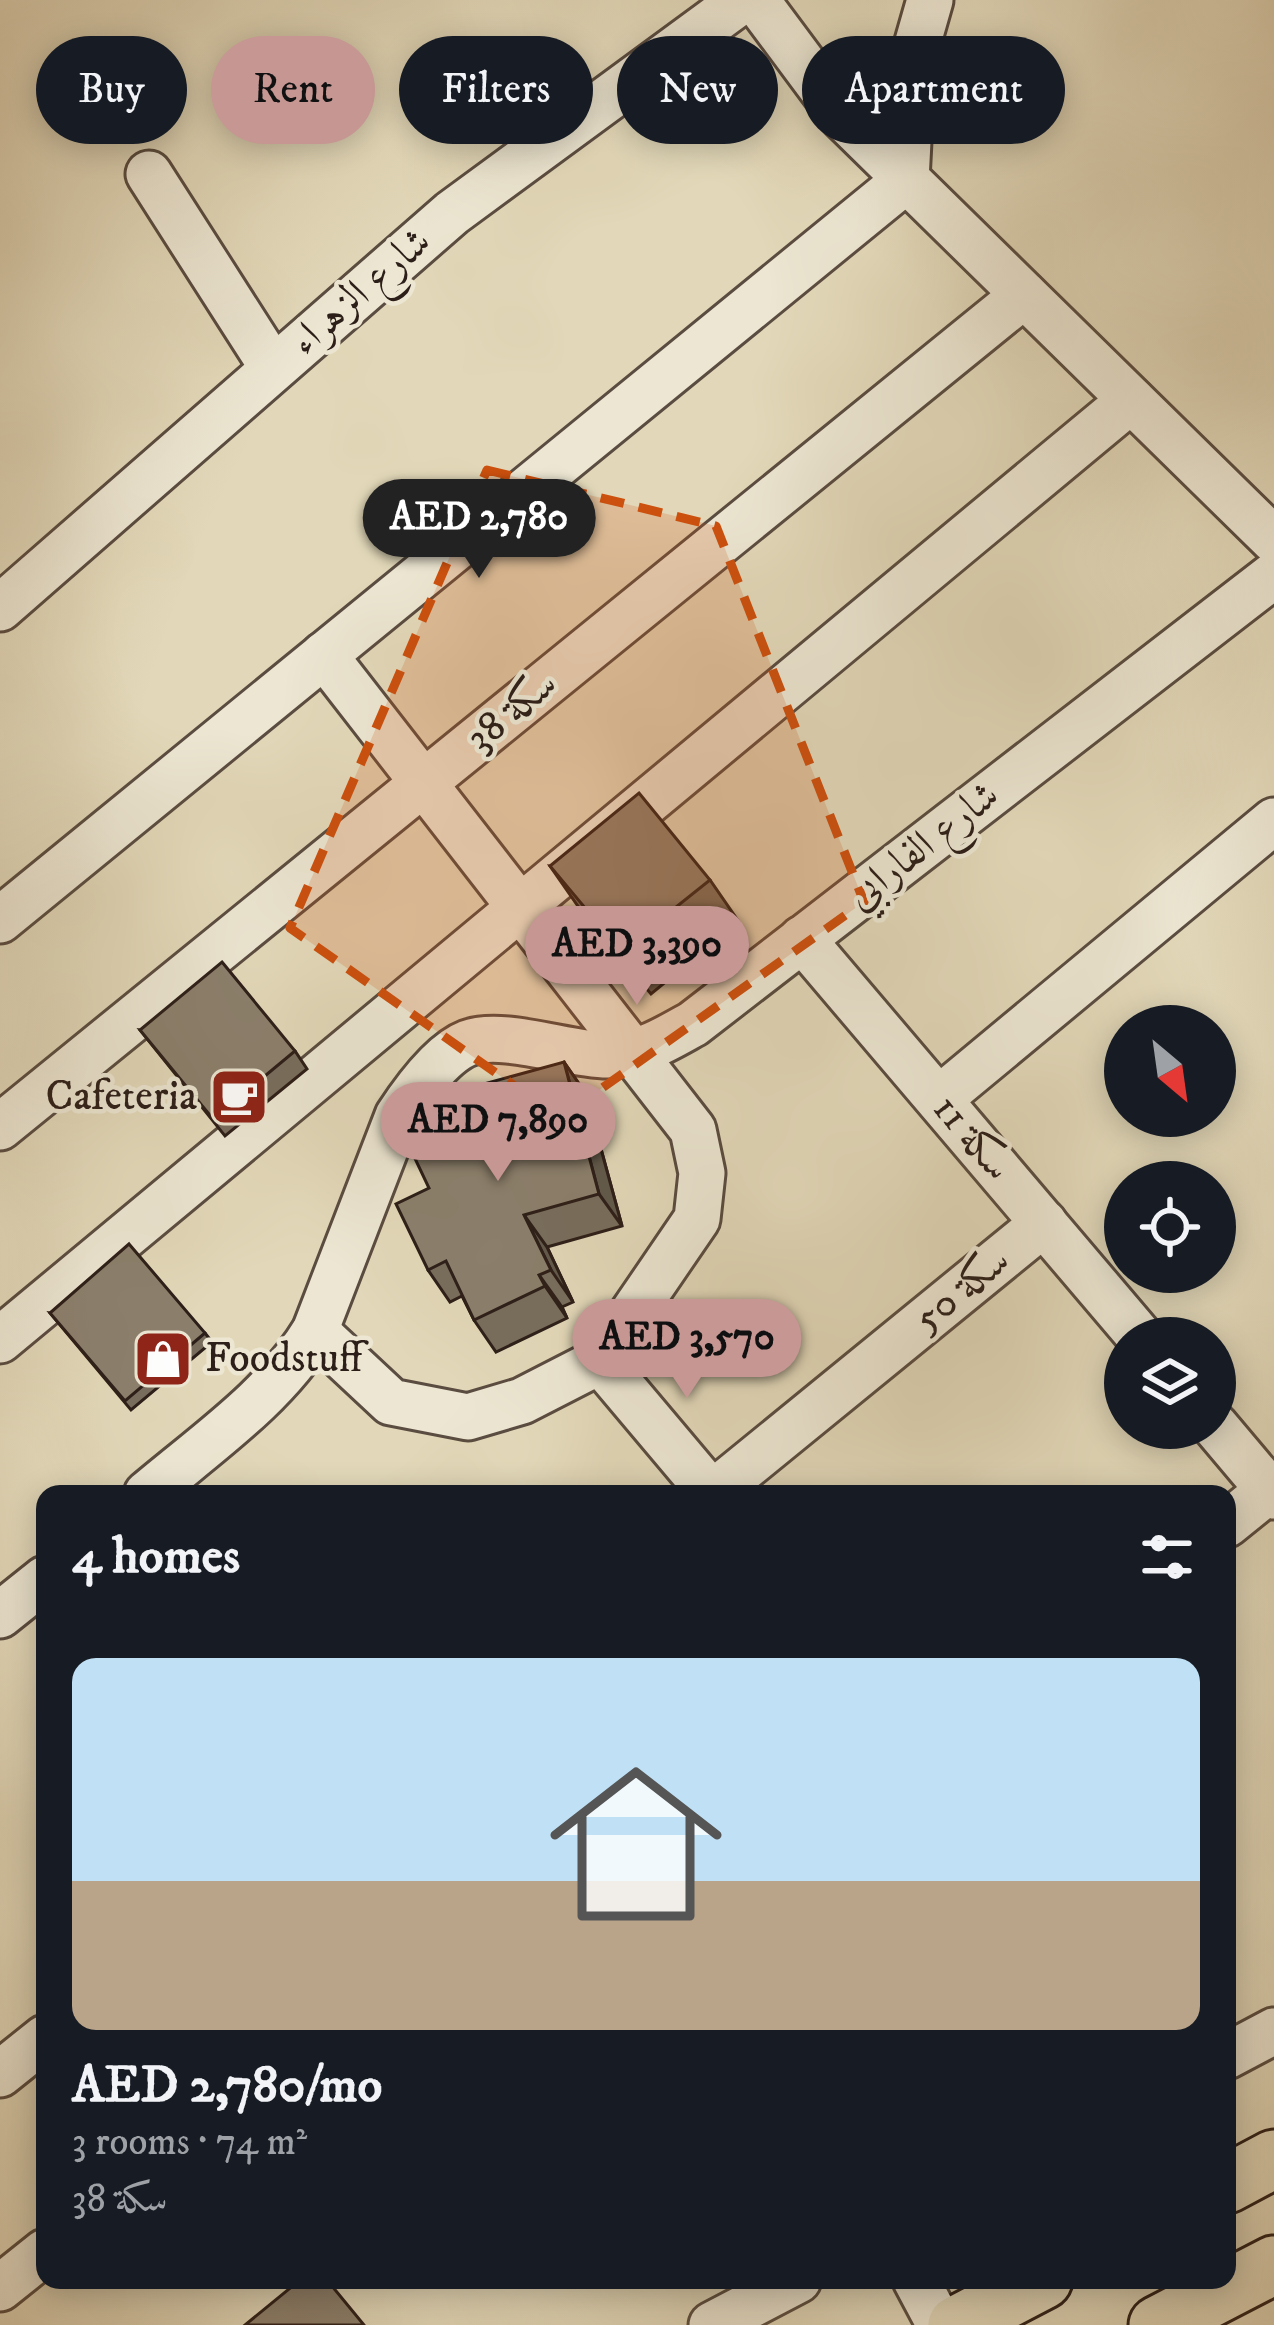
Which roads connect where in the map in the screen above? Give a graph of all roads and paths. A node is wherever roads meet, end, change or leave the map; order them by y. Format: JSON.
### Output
{"nodes":[{"id":1,"x":742,"y":0,"type":"edge"},
{"id":2,"x":757,"y":0,"type":"edge"},
{"id":3,"x":930,"y":0,"type":"edge"},
{"id":4,"x":149,"y":174,"type":"dead end"},
{"id":5,"x":906,"y":180,"type":"junction"},
{"id":6,"x":1024,"y":296,"type":"junction"},
{"id":7,"x":274,"y":368,"type":"junction"},
{"id":8,"x":1131,"y":400,"type":"junction"},
{"id":9,"x":1274,"y":540,"type":"edge"},
{"id":10,"x":18,"y":573,"type":"edge"},
{"id":11,"x":1274,"y":575,"type":"edge"},
{"id":12,"x":0,"y":608,"type":"edge"},
{"id":13,"x":324,"y":655,"type":"junction"},
{"id":14,"x":423,"y":783,"type":"junction"},
{"id":15,"x":1274,"y":821,"type":"edge"},
{"id":16,"x":519,"y":908,"type":"junction"},
{"id":17,"x":0,"y":920,"type":"edge"},
{"id":18,"x":802,"y":940,"type":"junction"},
{"id":19,"x":374,"y":1029,"type":"junction"},
{"id":20,"x":631,"y":1053,"type":"junction"},
{"id":21,"x":418,"y":1087,"type":"junction"},
{"id":22,"x":939,"y":1099,"type":"junction"},
{"id":23,"x":0,"y":1127,"type":"edge"},
{"id":24,"x":1044,"y":1223,"type":"junction"},
{"id":25,"x":1123,"y":1317,"type":"edge"},
{"id":26,"x":315,"y":1330,"type":"junction"},
{"id":27,"x":0,"y":1340,"type":"edge"},
{"id":28,"x":600,"y":1361,"type":"junction"},
{"id":29,"x":1235,"y":1449,"type":"edge"},
{"id":30,"x":157,"y":1485,"type":"edge"},
{"id":31,"x":704,"y":1485,"type":"edge"},
{"id":32,"x":723,"y":1485,"type":"edge"},
{"id":33,"x":1272,"y":1491,"type":"edge"},
{"id":34,"x":1236,"y":1517,"type":"edge"},
{"id":35,"x":36,"y":1586,"type":"edge"},
{"id":36,"x":0,"y":1616,"type":"edge"},
{"id":37,"x":1274,"y":2031,"type":"edge"},
{"id":38,"x":36,"y":2045,"type":"edge"},
{"id":39,"x":1236,"y":2051,"type":"edge"},
{"id":40,"x":0,"y":2074,"type":"edge"},
{"id":41,"x":1274,"y":2159,"type":"edge"},
{"id":42,"x":1236,"y":2179,"type":"edge"},
{"id":43,"x":36,"y":2259,"type":"edge"},
{"id":44,"x":1274,"y":2265,"type":"edge"},
{"id":45,"x":1236,"y":2285,"type":"edge"},
{"id":46,"x":0,"y":2288,"type":"edge"},
{"id":47,"x":781,"y":2289,"type":"edge"},
{"id":48,"x":921,"y":2289,"type":"edge"},
{"id":49,"x":1026,"y":2289,"type":"edge"},
{"id":50,"x":1228,"y":2289,"type":"edge"},
{"id":51,"x":712,"y":2325,"type":"edge"},
{"id":52,"x":940,"y":2325,"type":"edge"},
{"id":53,"x":957,"y":2325,"type":"edge"},
{"id":54,"x":1158,"y":2325,"type":"edge"}],
"edges":[{"from":1,"to":7,"type":"street","name":"شارع الزهراء"},
{"from":2,"to":5,"type":"street"},
{"from":3,"to":5,"type":"street"},
{"from":4,"to":7,"type":"street"},
{"from":5,"to":6,"type":"street"},
{"from":5,"to":13,"type":"street"},
{"from":6,"to":8,"type":"street"},
{"from":6,"to":14,"type":"street","name":"سكة 38"},
{"from":7,"to":10,"type":"street","name":"شارع الزهراء"},
{"from":8,"to":9,"type":"street"},
{"from":8,"to":16,"type":"street"},
{"from":10,"to":12,"type":"street","name":"شارع الزهراء"},
{"from":11,"to":18,"type":"street","name":"شارع الفارابي"},
{"from":13,"to":14,"type":"street"},
{"from":13,"to":17,"type":"street"},
{"from":14,"to":16,"type":"street"},
{"from":14,"to":23,"type":"street","name":"سكة 38"},
{"from":15,"to":22,"type":"street"},
{"from":16,"to":19,"type":"street"},
{"from":16,"to":20,"type":"street"},
{"from":18,"to":20,"type":"street","name":"شارع الفارابي"},
{"from":18,"to":22,"type":"street","name":"سكة 11"},
{"from":19,"to":21,"type":"street"},
{"from":19,"to":27,"type":"street"},
{"from":20,"to":21,"type":"street","name":"شارع الفارابي"},
{"from":20,"to":28,"type":"street"},
{"from":21,"to":26,"type":"street","name":"شارع الفارابي"},
{"from":22,"to":24,"type":"street","name":"سكة 11"},
{"from":24,"to":25,"type":"street","name":"سكة 11"},
{"from":24,"to":32,"type":"street","name":"سكة 50"},
{"from":26,"to":28,"type":"street"},
{"from":26,"to":30,"type":"street","name":"شارع الفارابي"},
{"from":28,"to":31,"type":"street"},
{"from":29,"to":33,"type":"street"},
{"from":33,"to":34,"type":"street"},
{"from":35,"to":36,"type":"street"},
{"from":37,"to":39,"type":"street"},
{"from":38,"to":40,"type":"street"},
{"from":41,"to":42,"type":"main road"},
{"from":43,"to":46,"type":"street"},
{"from":44,"to":45,"type":"main road"},
{"from":47,"to":51,"type":"street"},
{"from":48,"to":52,"type":"street"},
{"from":49,"to":53,"type":"main road"},
{"from":50,"to":54,"type":"main road"}]}
